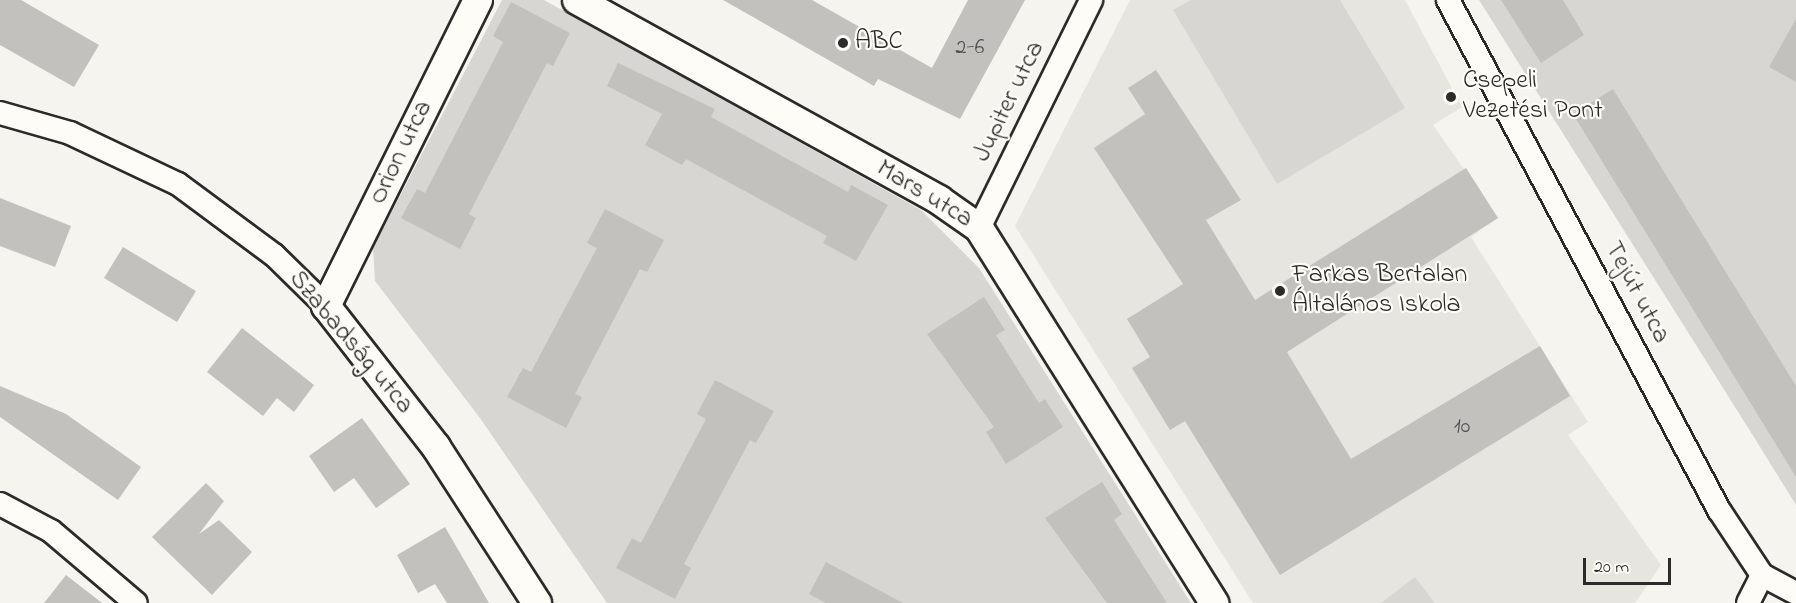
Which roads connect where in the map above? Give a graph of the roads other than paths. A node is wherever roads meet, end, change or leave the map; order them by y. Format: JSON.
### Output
{"nodes":[{"id":1,"x":478,"y":0,"type":"edge"},
{"id":2,"x":577,"y":0,"type":"edge"},
{"id":3,"x":1091,"y":0,"type":"edge"},
{"id":4,"x":1448,"y":0,"type":"edge"},
{"id":5,"x":0,"y":113,"type":"edge"},
{"id":6,"x":979,"y":228,"type":"junction"},
{"id":7,"x":326,"y":306,"type":"junction"},
{"id":8,"x":0,"y":504,"type":"edge"},
{"id":9,"x":1762,"y":575,"type":"junction"},
{"id":10,"x":1796,"y":593,"type":"edge"},
{"id":11,"x":136,"y":603,"type":"edge"},
{"id":12,"x":537,"y":603,"type":"edge"},
{"id":13,"x":1214,"y":603,"type":"edge"},
{"id":14,"x":1748,"y":603,"type":"edge"}],
"edges":[{"from":1,"to":7,"type":"street","name":"Orion utca"},
{"from":2,"to":6,"type":"street","name":"Mars utca"},
{"from":3,"to":6,"type":"street","name":"Jupiter utca"},
{"from":4,"to":9,"type":"street","name":"Tejút utca"},
{"from":5,"to":7,"type":"street","name":"Szabadság utca"},
{"from":6,"to":13,"type":"street","name":"Mars utca"},
{"from":7,"to":12,"type":"street","name":"Szabadság utca"},
{"from":8,"to":11,"type":"street"},
{"from":9,"to":10,"type":"street","name":"Tejút utca"},
{"from":9,"to":14,"type":"street"}]}
